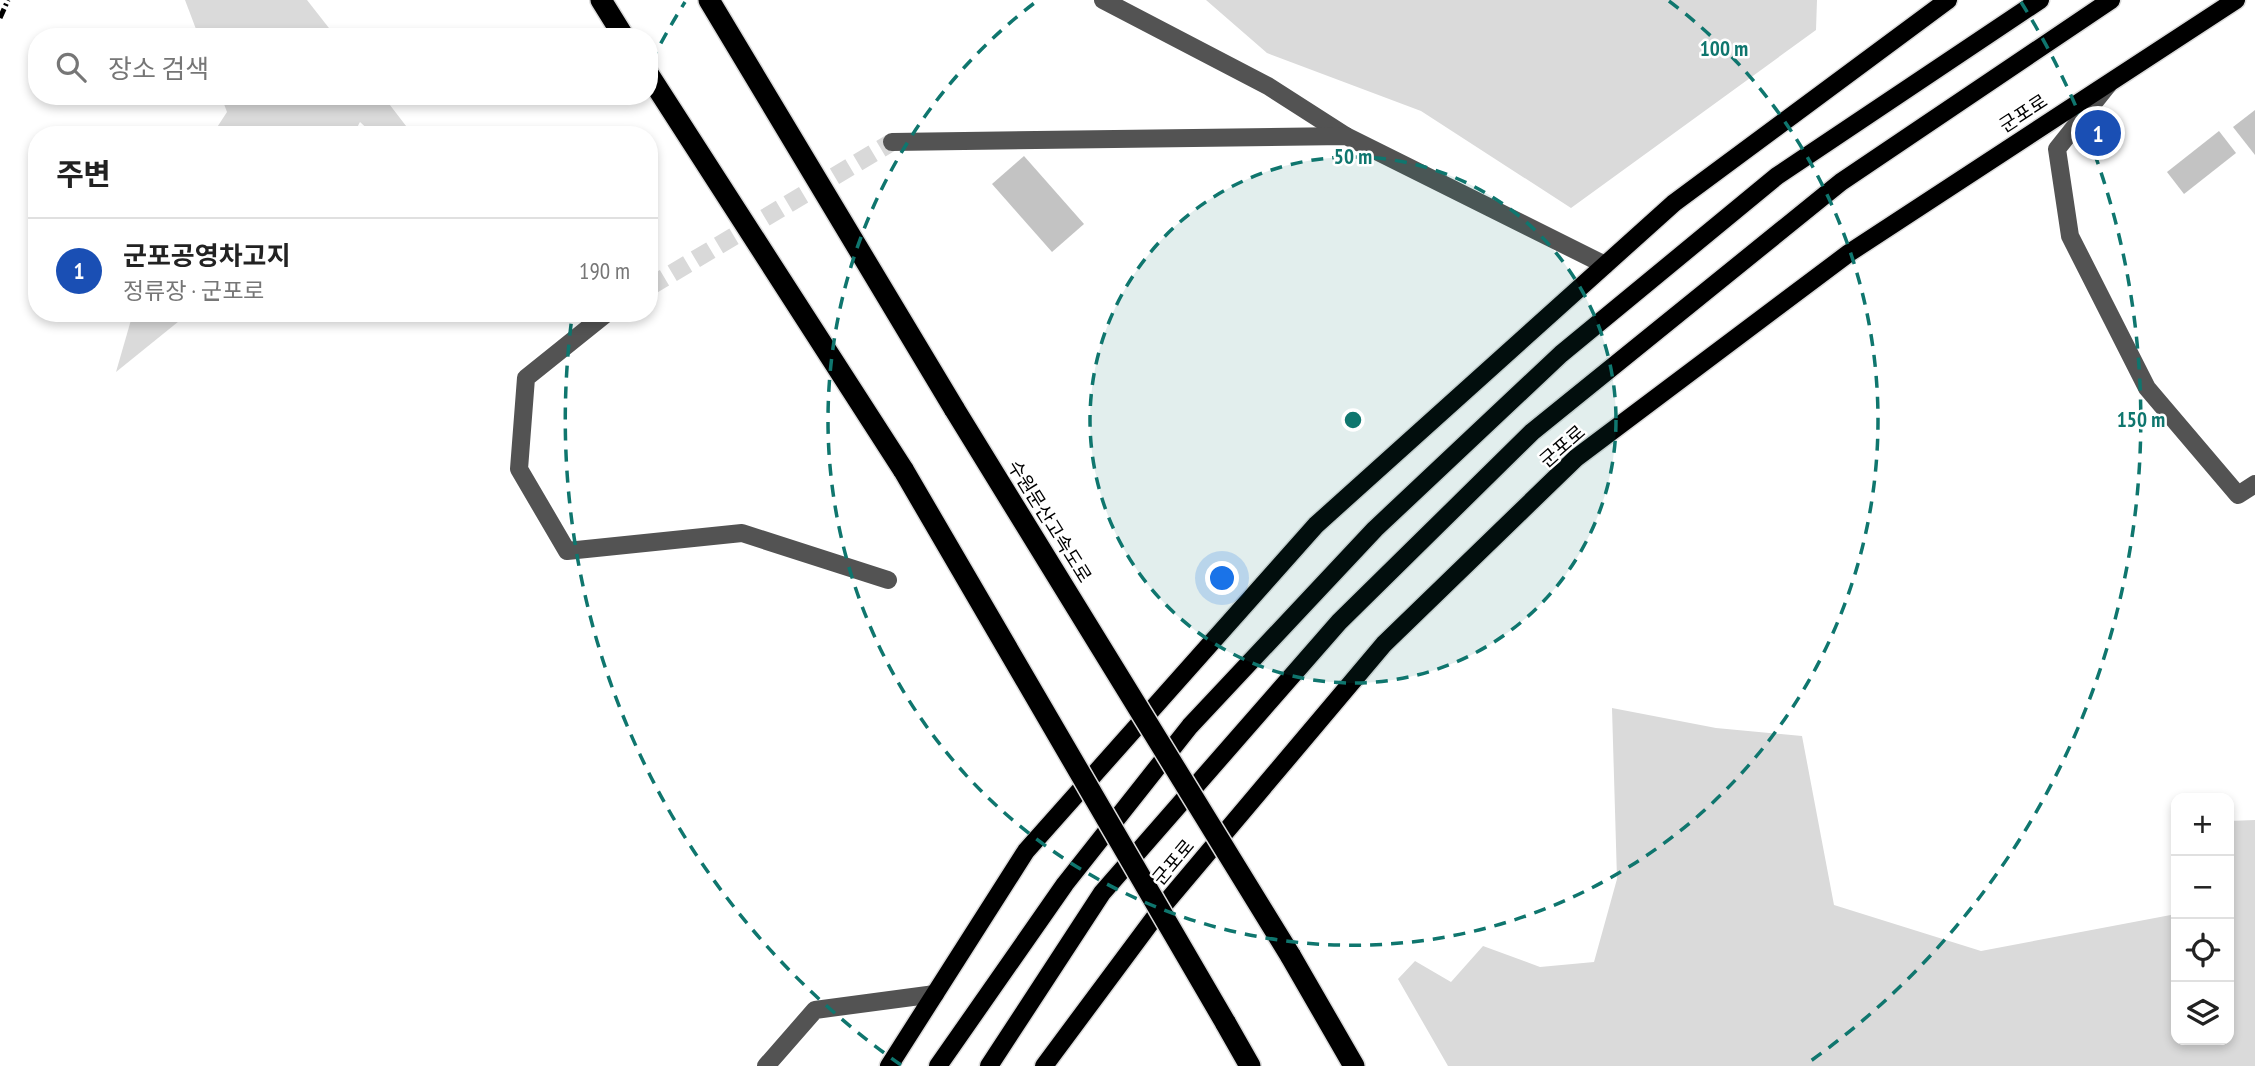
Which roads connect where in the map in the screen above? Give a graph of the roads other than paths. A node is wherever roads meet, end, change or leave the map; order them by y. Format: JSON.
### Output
{"nodes":[{"id":1,"x":601,"y":0,"type":"edge"},
{"id":2,"x":709,"y":0,"type":"edge"},
{"id":3,"x":1103,"y":0,"type":"edge"},
{"id":4,"x":1948,"y":0,"type":"edge"},
{"id":5,"x":2040,"y":0,"type":"edge"},
{"id":6,"x":2111,"y":0,"type":"edge"},
{"id":7,"x":2236,"y":0,"type":"edge"},
{"id":8,"x":619,"y":28,"type":"edge"},
{"id":9,"x":2113,"y":78,"type":"junction"},
{"id":10,"x":658,"y":89,"type":"edge"},
{"id":11,"x":1346,"y":136,"type":"junction"},
{"id":12,"x":892,"y":142,"type":"tunnel mouth"},
{"id":13,"x":1605,"y":265,"type":"junction"},
{"id":14,"x":596,"y":322,"type":"edge"},
{"id":15,"x":2255,"y":484,"type":"edge"},
{"id":16,"x":888,"y":580,"type":"dead end"},
{"id":17,"x":935,"y":994,"type":"junction"},
{"id":18,"x":766,"y":1066,"type":"edge"},
{"id":19,"x":889,"y":1066,"type":"edge"},
{"id":20,"x":939,"y":1066,"type":"edge"},
{"id":21,"x":989,"y":1066,"type":"edge"},
{"id":22,"x":1044,"y":1066,"type":"edge"},
{"id":23,"x":1250,"y":1066,"type":"edge"},
{"id":24,"x":1354,"y":1066,"type":"edge"}],
"edges":[{"from":1,"to":8,"type":"highway"},
{"from":2,"to":24,"type":"highway","name":"수원문산고속도로","bridge":true},
{"from":3,"to":11,"type":"lane"},
{"from":4,"to":13,"type":"main road"},
{"from":5,"to":20,"type":"main road"},
{"from":6,"to":21,"type":"main road","name":"군포로"},
{"from":7,"to":9,"type":"main road","name":"군포로"},
{"from":9,"to":15,"type":"lane"},
{"from":9,"to":22,"type":"main road","name":"군포로"},
{"from":10,"to":23,"type":"highway","bridge":true},
{"from":11,"to":12,"type":"lane"},
{"from":11,"to":13,"type":"lane"},
{"from":13,"to":17,"type":"main road"},
{"from":14,"to":16,"type":"lane"},
{"from":17,"to":18,"type":"lane"},
{"from":17,"to":19,"type":"main road"}]}
